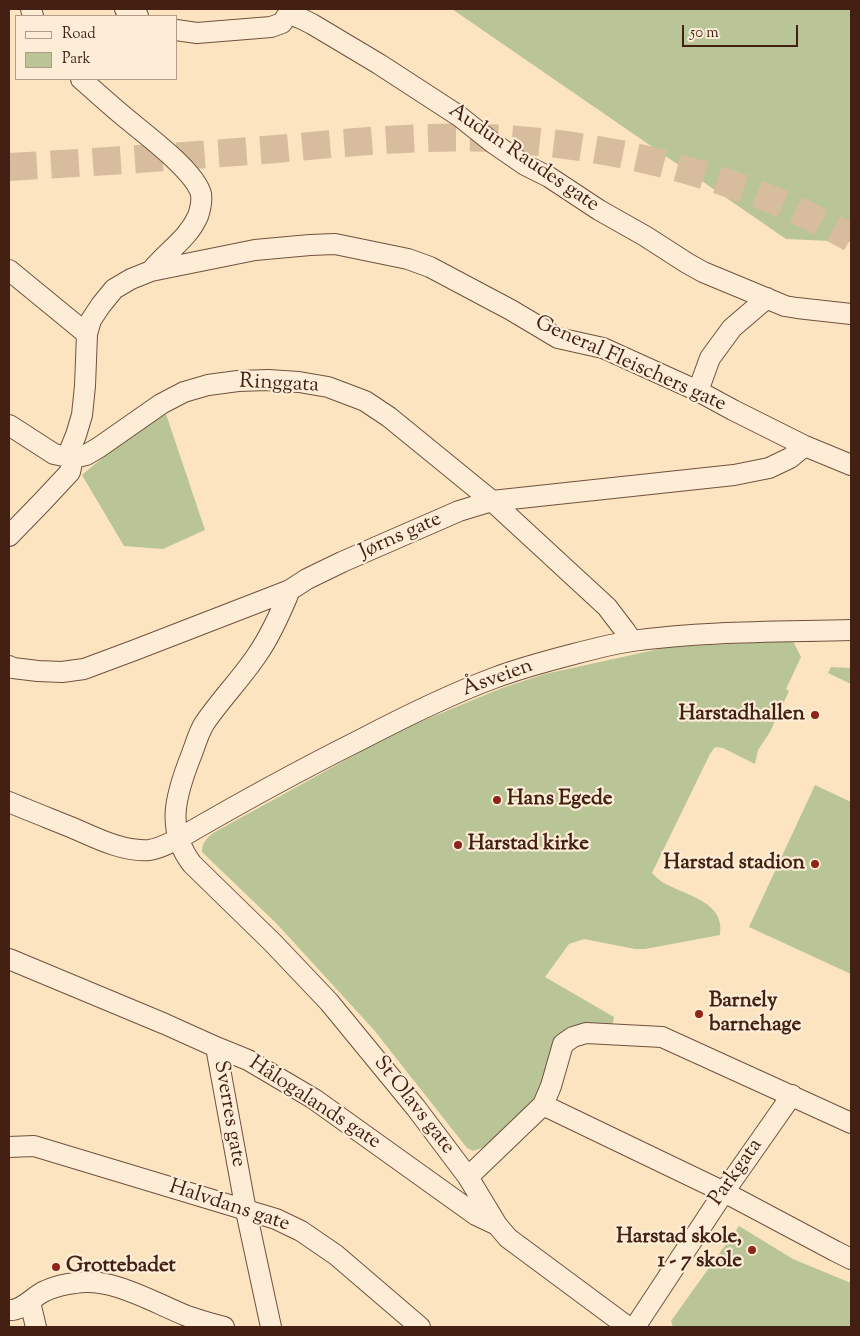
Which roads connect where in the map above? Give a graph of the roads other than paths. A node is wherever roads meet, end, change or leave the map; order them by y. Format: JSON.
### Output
{"nodes":[{"id":1,"x":287,"y":12,"type":"edge"},
{"id":2,"x":178,"y":30,"type":"edge"},
{"id":3,"x":81,"y":80,"type":"edge"},
{"id":4,"x":9,"y":270,"type":"edge"},
{"id":5,"x":152,"y":271,"type":"junction"},
{"id":6,"x":767,"y":298,"type":"junction"},
{"id":7,"x":851,"y":314,"type":"edge"},
{"id":8,"x":87,"y":334,"type":"junction"},
{"id":9,"x":698,"y":391,"type":"junction"},
{"id":10,"x":9,"y":425,"type":"edge"},
{"id":11,"x":805,"y":446,"type":"junction"},
{"id":12,"x":70,"y":457,"type":"junction"},
{"id":13,"x":851,"y":465,"type":"edge"},
{"id":14,"x":492,"y":501,"type":"junction"},
{"id":15,"x":9,"y":536,"type":"edge"},
{"id":16,"x":290,"y":590,"type":"junction"},
{"id":17,"x":851,"y":630,"type":"edge"},
{"id":18,"x":632,"y":641,"type":"junction"},
{"id":19,"x":9,"y":666,"type":"edge"},
{"id":20,"x":9,"y":802,"type":"edge"},
{"id":21,"x":178,"y":839,"type":"junction"},
{"id":22,"x":9,"y":959,"type":"edge"},
{"id":23,"x":216,"y":1047,"type":"junction"},
{"id":24,"x":792,"y":1096,"type":"junction"},
{"id":25,"x":543,"y":1105,"type":"junction"},
{"id":26,"x":851,"y":1123,"type":"edge"},
{"id":27,"x":9,"y":1147,"type":"edge"},
{"id":28,"x":468,"y":1177,"type":"junction"},
{"id":29,"x":724,"y":1192,"type":"junction"},
{"id":30,"x":246,"y":1211,"type":"junction"},
{"id":31,"x":497,"y":1225,"type":"junction"},
{"id":32,"x":851,"y":1259,"type":"edge"},
{"id":33,"x":30,"y":1302,"type":"junction"},
{"id":34,"x":9,"y":1310,"type":"edge"},
{"id":35,"x":36,"y":1327,"type":"edge"},
{"id":36,"x":224,"y":1327,"type":"edge"},
{"id":37,"x":271,"y":1327,"type":"edge"},
{"id":38,"x":420,"y":1327,"type":"edge"},
{"id":39,"x":628,"y":1327,"type":"edge"},
{"id":40,"x":635,"y":1327,"type":"edge"}],
"edges":[{"from":1,"to":2,"type":"street"},
{"from":1,"to":6,"type":"street","name":"Audun Raudes gate"},
{"from":3,"to":5,"type":"street"},
{"from":4,"to":8,"type":"street"},
{"from":5,"to":8,"type":"street","name":"General Fleischers gate"},
{"from":5,"to":9,"type":"street","name":"General Fleischers gate"},
{"from":6,"to":7,"type":"street","name":"Audun Raudes gate"},
{"from":6,"to":9,"type":"street"},
{"from":8,"to":12,"type":"street","name":"General Fleischers gate"},
{"from":9,"to":11,"type":"street","name":"General Fleischers gate"},
{"from":10,"to":12,"type":"street"},
{"from":11,"to":13,"type":"street","name":"General Fleischers gate"},
{"from":11,"to":14,"type":"street","name":"Jørns gate"},
{"from":12,"to":14,"type":"street","name":"Ringgata"},
{"from":12,"to":15,"type":"street"},
{"from":14,"to":16,"type":"street","name":"Jørns gate"},
{"from":14,"to":18,"type":"street","name":"Ringgata"},
{"from":16,"to":19,"type":"street","name":"Jørns gate"},
{"from":16,"to":21,"type":"street"},
{"from":17,"to":18,"type":"street","name":"Åsveien"},
{"from":18,"to":21,"type":"street","name":"Åsveien"},
{"from":20,"to":21,"type":"street"},
{"from":21,"to":28,"type":"street","name":"St Olavs gate"},
{"from":22,"to":23,"type":"street","name":"Hålogalands gate"},
{"from":23,"to":30,"type":"street","name":"Sverres gate"},
{"from":23,"to":31,"type":"street","name":"Hålogalands gate"},
{"from":24,"to":25,"type":"street"},
{"from":24,"to":26,"type":"street"},
{"from":24,"to":29,"type":"street","name":"Parkgata"},
{"from":25,"to":28,"type":"street","name":"St Olavs gate"},
{"from":25,"to":29,"type":"street"},
{"from":27,"to":30,"type":"street","name":"Halvdans gate"},
{"from":28,"to":31,"type":"street","name":"Hålogalands gate"},
{"from":29,"to":32,"type":"street"},
{"from":29,"to":40,"type":"street","name":"Parkgata"},
{"from":30,"to":37,"type":"street","name":"Sverres gate"},
{"from":30,"to":38,"type":"street","name":"Halvdans gate"},
{"from":31,"to":39,"type":"street","name":"Hålogalands gate"},
{"from":33,"to":34,"type":"street"},
{"from":33,"to":35,"type":"street"},
{"from":33,"to":36,"type":"street"}]}
